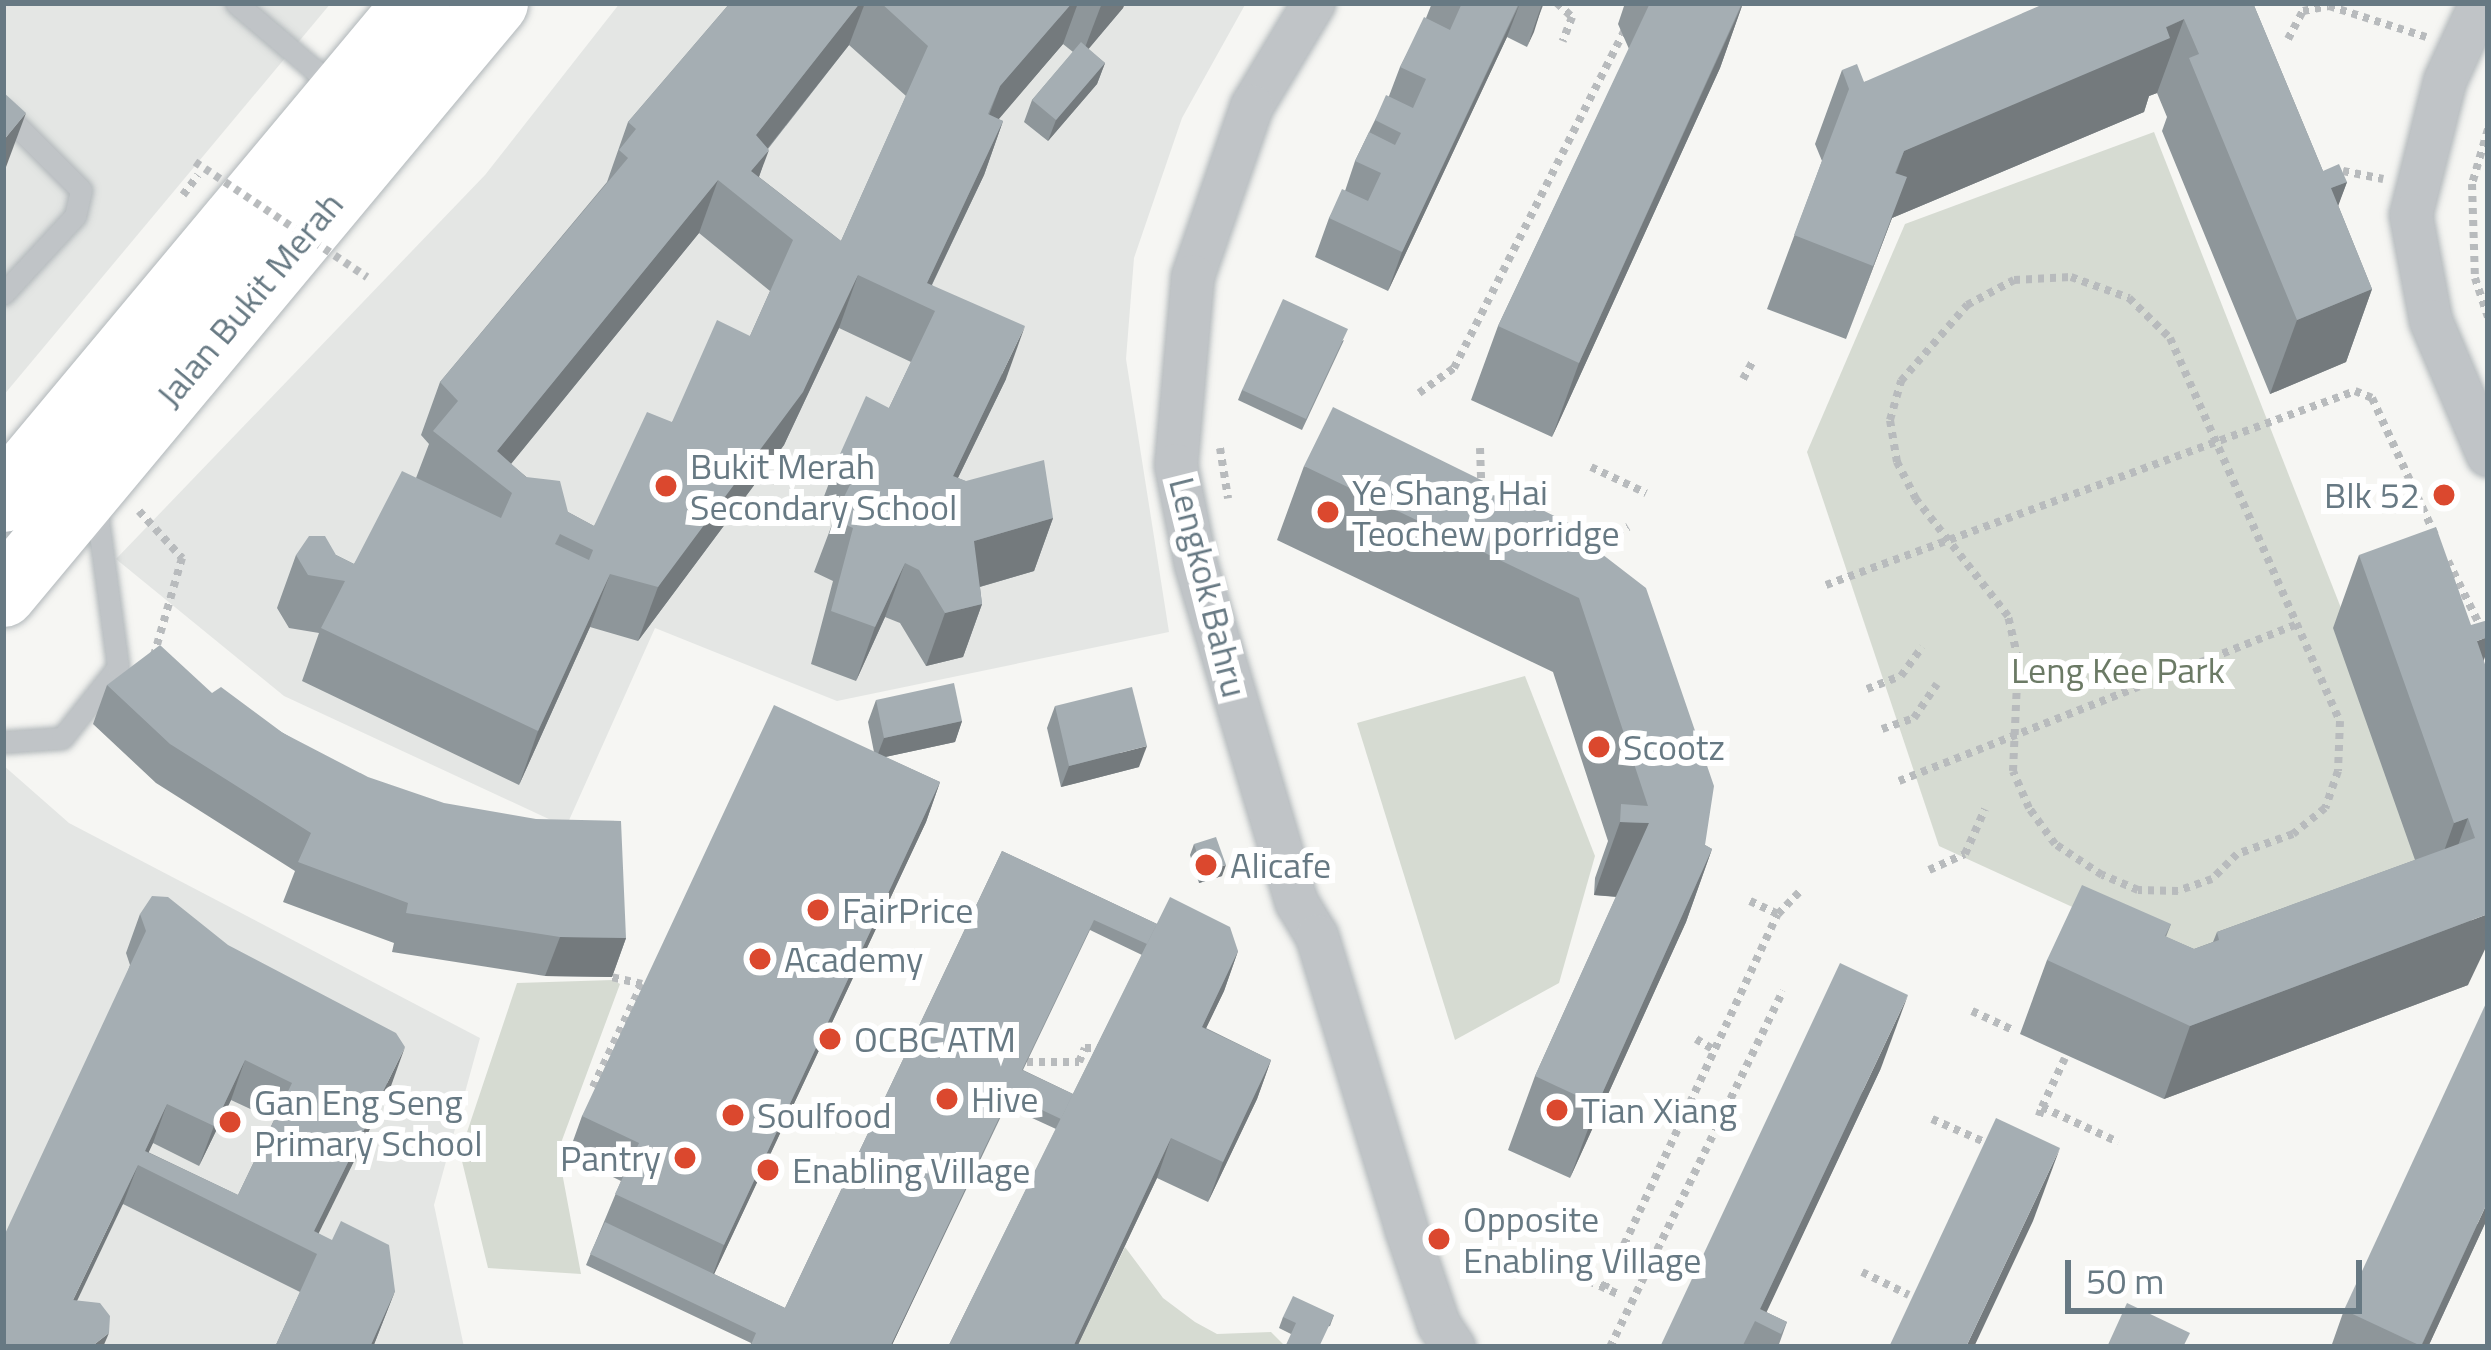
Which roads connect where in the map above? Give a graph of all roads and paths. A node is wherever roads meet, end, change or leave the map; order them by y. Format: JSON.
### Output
{"nodes":[{"id":1,"x":236,"y":3,"type":"edge"},
{"id":2,"x":417,"y":3,"type":"edge"},
{"id":3,"x":495,"y":3,"type":"edge"},
{"id":4,"x":1314,"y":3,"type":"edge"},
{"id":5,"x":1557,"y":3,"type":"edge"},
{"id":6,"x":1635,"y":3,"type":"edge"},
{"id":7,"x":2481,"y":3,"type":"edge"},
{"id":8,"x":2288,"y":38,"type":"dead end"},
{"id":9,"x":1562,"y":41,"type":"dead end"},
{"id":10,"x":2460,"y":48,"type":"junction"},
{"id":11,"x":343,"y":93,"type":"junction"},
{"id":12,"x":3,"y":112,"type":"edge"},
{"id":13,"x":2488,"y":129,"type":"edge"},
{"id":14,"x":195,"y":162,"type":"dead end"},
{"id":15,"x":2343,"y":171,"type":"edge"},
{"id":16,"x":2375,"y":178,"type":"dead end"},
{"id":17,"x":367,"y":277,"type":"dead end"},
{"id":18,"x":3,"y":294,"type":"edge"},
{"id":19,"x":2488,"y":316,"type":"edge"},
{"id":20,"x":1753,"y":361,"type":"dead end"},
{"id":21,"x":1743,"y":379,"type":"dead end"},
{"id":22,"x":1419,"y":393,"type":"dead end"},
{"id":23,"x":1219,"y":441,"type":"dead end"},
{"id":24,"x":2218,"y":443,"type":"junction"},
{"id":25,"x":1480,"y":448,"type":"dead end"},
{"id":26,"x":2488,"y":455,"type":"edge"},
{"id":27,"x":1592,"y":466,"type":"dead end"},
{"id":28,"x":1494,"y":490,"type":"edge"},
{"id":29,"x":1646,"y":493,"type":"dead end"},
{"id":30,"x":116,"y":498,"type":"junction"},
{"id":31,"x":3,"y":499,"type":"edge"},
{"id":32,"x":1228,"y":502,"type":"dead end"},
{"id":33,"x":1559,"y":520,"type":"edge"},
{"id":34,"x":1628,"y":527,"type":"dead end"},
{"id":35,"x":1950,"y":539,"type":"junction"},
{"id":36,"x":1826,"y":585,"type":"dead end"},
{"id":37,"x":3,"y":594,"type":"edge"},
{"id":38,"x":2295,"y":625,"type":"junction"},
{"id":39,"x":2488,"y":642,"type":"edge"},
{"id":40,"x":1922,"y":647,"type":"dead end"},
{"id":41,"x":152,"y":663,"type":"edge"},
{"id":42,"x":1937,"y":684,"type":"dead end"},
{"id":43,"x":1867,"y":689,"type":"dead end"},
{"id":44,"x":1882,"y":729,"type":"dead end"},
{"id":45,"x":2012,"y":737,"type":"junction"},
{"id":46,"x":3,"y":742,"type":"edge"},
{"id":47,"x":1899,"y":781,"type":"dead end"},
{"id":48,"x":1985,"y":809,"type":"dead end"},
{"id":49,"x":1929,"y":870,"type":"dead end"},
{"id":50,"x":1800,"y":891,"type":"dead end"},
{"id":51,"x":1750,"y":901,"type":"dead end"},
{"id":52,"x":1297,"y":903,"type":"junction"},
{"id":53,"x":1778,"y":914,"type":"junction"},
{"id":54,"x":612,"y":977,"type":"edge"},
{"id":55,"x":1783,"y":991,"type":"dead end"},
{"id":56,"x":1972,"y":1011,"type":"dead end"},
{"id":57,"x":2014,"y":1030,"type":"dead end"},
{"id":58,"x":1696,"y":1039,"type":"dead end"},
{"id":59,"x":1104,"y":1048,"type":"edge"},
{"id":60,"x":1716,"y":1051,"type":"junction"},
{"id":61,"x":2065,"y":1058,"type":"dead end"},
{"id":62,"x":1027,"y":1062,"type":"edge"},
{"id":63,"x":608,"y":1095,"type":"edge"},
{"id":64,"x":1932,"y":1119,"type":"dead end"},
{"id":65,"x":2118,"y":1142,"type":"dead end"},
{"id":66,"x":1989,"y":1144,"type":"edge"},
{"id":67,"x":1556,"y":1266,"type":"dead end"},
{"id":68,"x":1862,"y":1272,"type":"dead end"},
{"id":69,"x":1604,"y":1288,"type":"junction"},
{"id":70,"x":1618,"y":1294,"type":"dead end"},
{"id":71,"x":1910,"y":1294,"type":"edge"},
{"id":72,"x":1432,"y":1347,"type":"edge"},
{"id":73,"x":1454,"y":1347,"type":"edge"},
{"id":74,"x":1610,"y":1347,"type":"edge"}],
"edges":[{"from":1,"to":11,"type":"lane"},
{"from":2,"to":11,"type":"main road","name":"Jalan Bukit Merah"},
{"from":3,"to":30,"type":"main road","name":"Jalan Bukit Merah"},
{"from":4,"to":52,"type":"street","name":"Lengkok Bahru"},
{"from":5,"to":9,"type":"path"},
{"from":6,"to":22,"type":"path"},
{"from":7,"to":10,"type":"street"},
{"from":8,"to":10,"type":"path"},
{"from":10,"to":26,"type":"street"},
{"from":11,"to":31,"type":"main road","name":"Jalan Bukit Merah"},
{"from":12,"to":18,"type":"lane"},
{"from":13,"to":19,"type":"path"},
{"from":14,"to":17,"type":"path","bridge":true},
{"from":15,"to":16,"type":"path"},
{"from":20,"to":21,"type":"path"},
{"from":23,"to":32,"type":"path"},
{"from":24,"to":35,"type":"path"},
{"from":24,"to":35,"type":"path"},
{"from":24,"to":38,"type":"path"},
{"from":24,"to":39,"type":"path"},
{"from":25,"to":28,"type":"path"},
{"from":27,"to":29,"type":"path"},
{"from":30,"to":37,"type":"main road","name":"Jalan Bukit Merah"},
{"from":30,"to":41,"type":"path"},
{"from":30,"to":46,"type":"lane"},
{"from":33,"to":34,"type":"path"},
{"from":35,"to":36,"type":"path"},
{"from":35,"to":45,"type":"path"},
{"from":38,"to":45,"type":"path"},
{"from":38,"to":45,"type":"path"},
{"from":40,"to":43,"type":"path"},
{"from":42,"to":44,"type":"path"},
{"from":45,"to":47,"type":"path"},
{"from":48,"to":49,"type":"path"},
{"from":50,"to":53,"type":"path"},
{"from":51,"to":53,"type":"path"},
{"from":52,"to":72,"type":"street","name":"Lengkok Bahru"},
{"from":52,"to":73,"type":"street","name":"Lengkok Bahru"},
{"from":53,"to":60,"type":"path"},
{"from":54,"to":63,"type":"path"},
{"from":55,"to":74,"type":"path"},
{"from":56,"to":57,"type":"path"},
{"from":58,"to":60,"type":"path"},
{"from":59,"to":62,"type":"path"},
{"from":60,"to":69,"type":"path"},
{"from":61,"to":65,"type":"path"},
{"from":64,"to":66,"type":"path"},
{"from":67,"to":69,"type":"path"},
{"from":68,"to":71,"type":"path"},
{"from":69,"to":70,"type":"path"}]}
